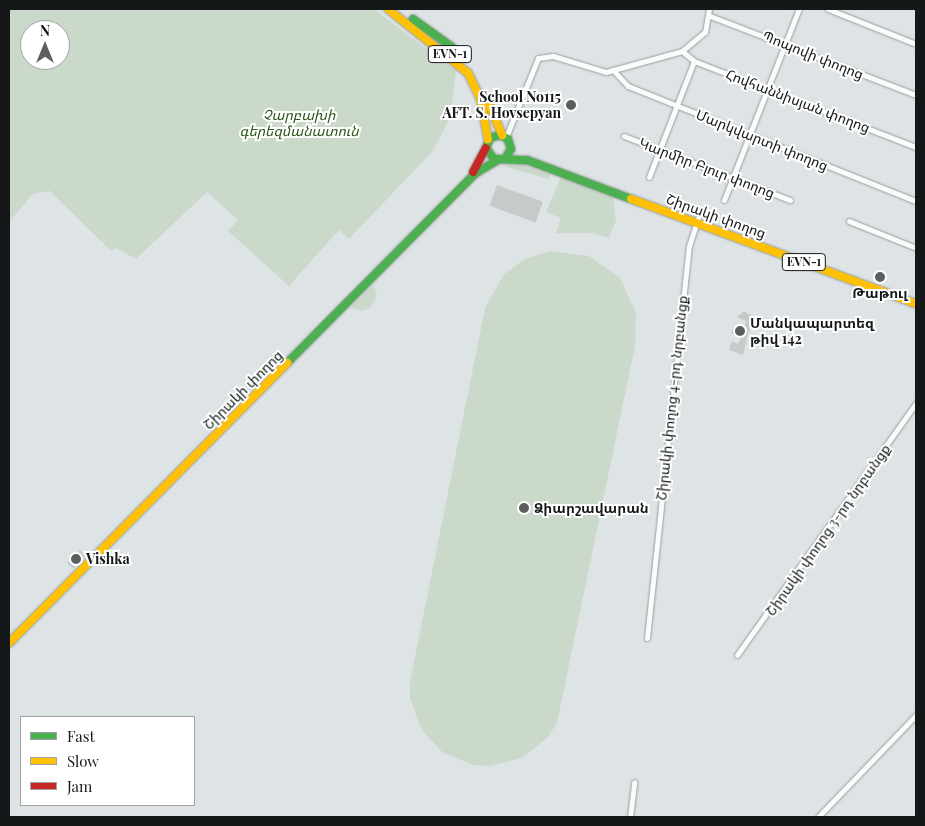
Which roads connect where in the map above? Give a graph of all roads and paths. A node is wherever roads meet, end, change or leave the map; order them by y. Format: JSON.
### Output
{"nodes":[{"id":1,"x":388,"y":9,"type":"edge"},
{"id":2,"x":399,"y":9,"type":"edge"},
{"id":3,"x":709,"y":9,"type":"edge"},
{"id":4,"x":799,"y":9,"type":"edge"},
{"id":5,"x":828,"y":9,"type":"edge"},
{"id":6,"x":710,"y":16,"type":"junction"},
{"id":7,"x":784,"y":44,"type":"junction"},
{"id":8,"x":916,"y":44,"type":"edge"},
{"id":9,"x":682,"y":51,"type":"junction"},
{"id":10,"x":694,"y":61,"type":"junction"},
{"id":11,"x":613,"y":70,"type":"junction"},
{"id":12,"x":767,"y":88,"type":"junction"},
{"id":13,"x":916,"y":95,"type":"edge"},
{"id":14,"x":676,"y":105,"type":"junction"},
{"id":15,"x":749,"y":134,"type":"junction"},
{"id":16,"x":504,"y":136,"type":"junction"},
{"id":17,"x":624,"y":136,"type":"dead end"},
{"id":18,"x":488,"y":139,"type":"junction"},
{"id":19,"x":511,"y":147,"type":"junction"},
{"id":20,"x":916,"y":147,"type":"edge"},
{"id":21,"x":486,"y":148,"type":"junction"},
{"id":22,"x":660,"y":149,"type":"junction"},
{"id":23,"x":502,"y":158,"type":"junction"},
{"id":24,"x":649,"y":177,"type":"dead end"},
{"id":25,"x":731,"y":178,"type":"junction"},
{"id":26,"x":724,"y":200,"type":"dead end"},
{"id":27,"x":790,"y":200,"type":"dead end"},
{"id":28,"x":916,"y":201,"type":"edge"},
{"id":29,"x":698,"y":220,"type":"junction"},
{"id":30,"x":849,"y":221,"type":"dead end"},
{"id":31,"x":916,"y":247,"type":"edge"},
{"id":32,"x":916,"y":298,"type":"edge"},
{"id":33,"x":916,"y":304,"type":"edge"},
{"id":34,"x":916,"y":403,"type":"edge"},
{"id":35,"x":647,"y":638,"type":"dead end"},
{"id":36,"x":9,"y":642,"type":"edge"},
{"id":37,"x":737,"y":655,"type":"dead end"},
{"id":38,"x":916,"y":715,"type":"edge"},
{"id":39,"x":634,"y":782,"type":"dead end"},
{"id":40,"x":630,"y":817,"type":"edge"},
{"id":41,"x":818,"y":817,"type":"edge"}],
"edges":[{"from":1,"to":18,"type":"main road","number":"EVN-1"},
{"from":2,"to":16,"type":"main road","number":"EVN-1"},
{"from":3,"to":6,"type":"street"},
{"from":4,"to":7,"type":"street"},
{"from":5,"to":8,"type":"street"},
{"from":6,"to":7,"type":"street","name":"Պոպովի փողոց"},
{"from":6,"to":9,"type":"street"},
{"from":7,"to":12,"type":"street"},
{"from":7,"to":13,"type":"street","name":"Պոպովի փողոց"},
{"from":9,"to":10,"type":"street","name":"Հովհաննիսյան փողոց"},
{"from":9,"to":11,"type":"street"},
{"from":10,"to":12,"type":"street","name":"Հովհաննիսյան փողոց"},
{"from":10,"to":14,"type":"street"},
{"from":11,"to":14,"type":"street","name":"Մարկվարտի փողոց"},
{"from":11,"to":16,"type":"street"},
{"from":12,"to":15,"type":"street"},
{"from":12,"to":20,"type":"street","name":"Հովհաննիսյան փողոց"},
{"from":14,"to":15,"type":"street","name":"Մարկվարտի փողոց"},
{"from":14,"to":22,"type":"street"},
{"from":15,"to":25,"type":"street"},
{"from":15,"to":28,"type":"street","name":"Մարկվարտի փողոց"},
{"from":16,"to":18,"type":"main road"},
{"from":16,"to":19,"type":"main road","number":"EVN-1"},
{"from":17,"to":22,"type":"street","name":"Կարմիր Բլուր փողոց"},
{"from":18,"to":21,"type":"main road","name":"Շիրակի փողոց","number":"EVN-1"},
{"from":19,"to":23,"type":"main road"},
{"from":19,"to":29,"type":"main road","name":"Շիրակի փողոց","number":"EVN-1"},
{"from":21,"to":23,"type":"main road"},
{"from":21,"to":36,"type":"main road","name":"Շիրակի փողոց"},
{"from":22,"to":24,"type":"street"},
{"from":22,"to":25,"type":"street","name":"Կարմիր Բլուր փողոց"},
{"from":23,"to":29,"type":"main road","name":"Շիրակի փողոց","number":"EVN-1"},
{"from":23,"to":36,"type":"main road","name":"Շիրակի փողոց"},
{"from":25,"to":26,"type":"street"},
{"from":25,"to":27,"type":"street","name":"Կարմիր Բլուր փողոց"},
{"from":29,"to":32,"type":"main road","name":"Շիրակի փողոց","number":"EVN-1"},
{"from":29,"to":33,"type":"main road","name":"Շիրակի փողոց","number":"EVN-1"},
{"from":29,"to":35,"type":"street","name":"Շիրակի փողոց 4-րդ նրբանցք"},
{"from":30,"to":31,"type":"street"},
{"from":34,"to":37,"type":"street","name":"Շիրակի փողոց 3-րդ նրբանցք"},
{"from":38,"to":41,"type":"street"},
{"from":39,"to":40,"type":"street"}]}
